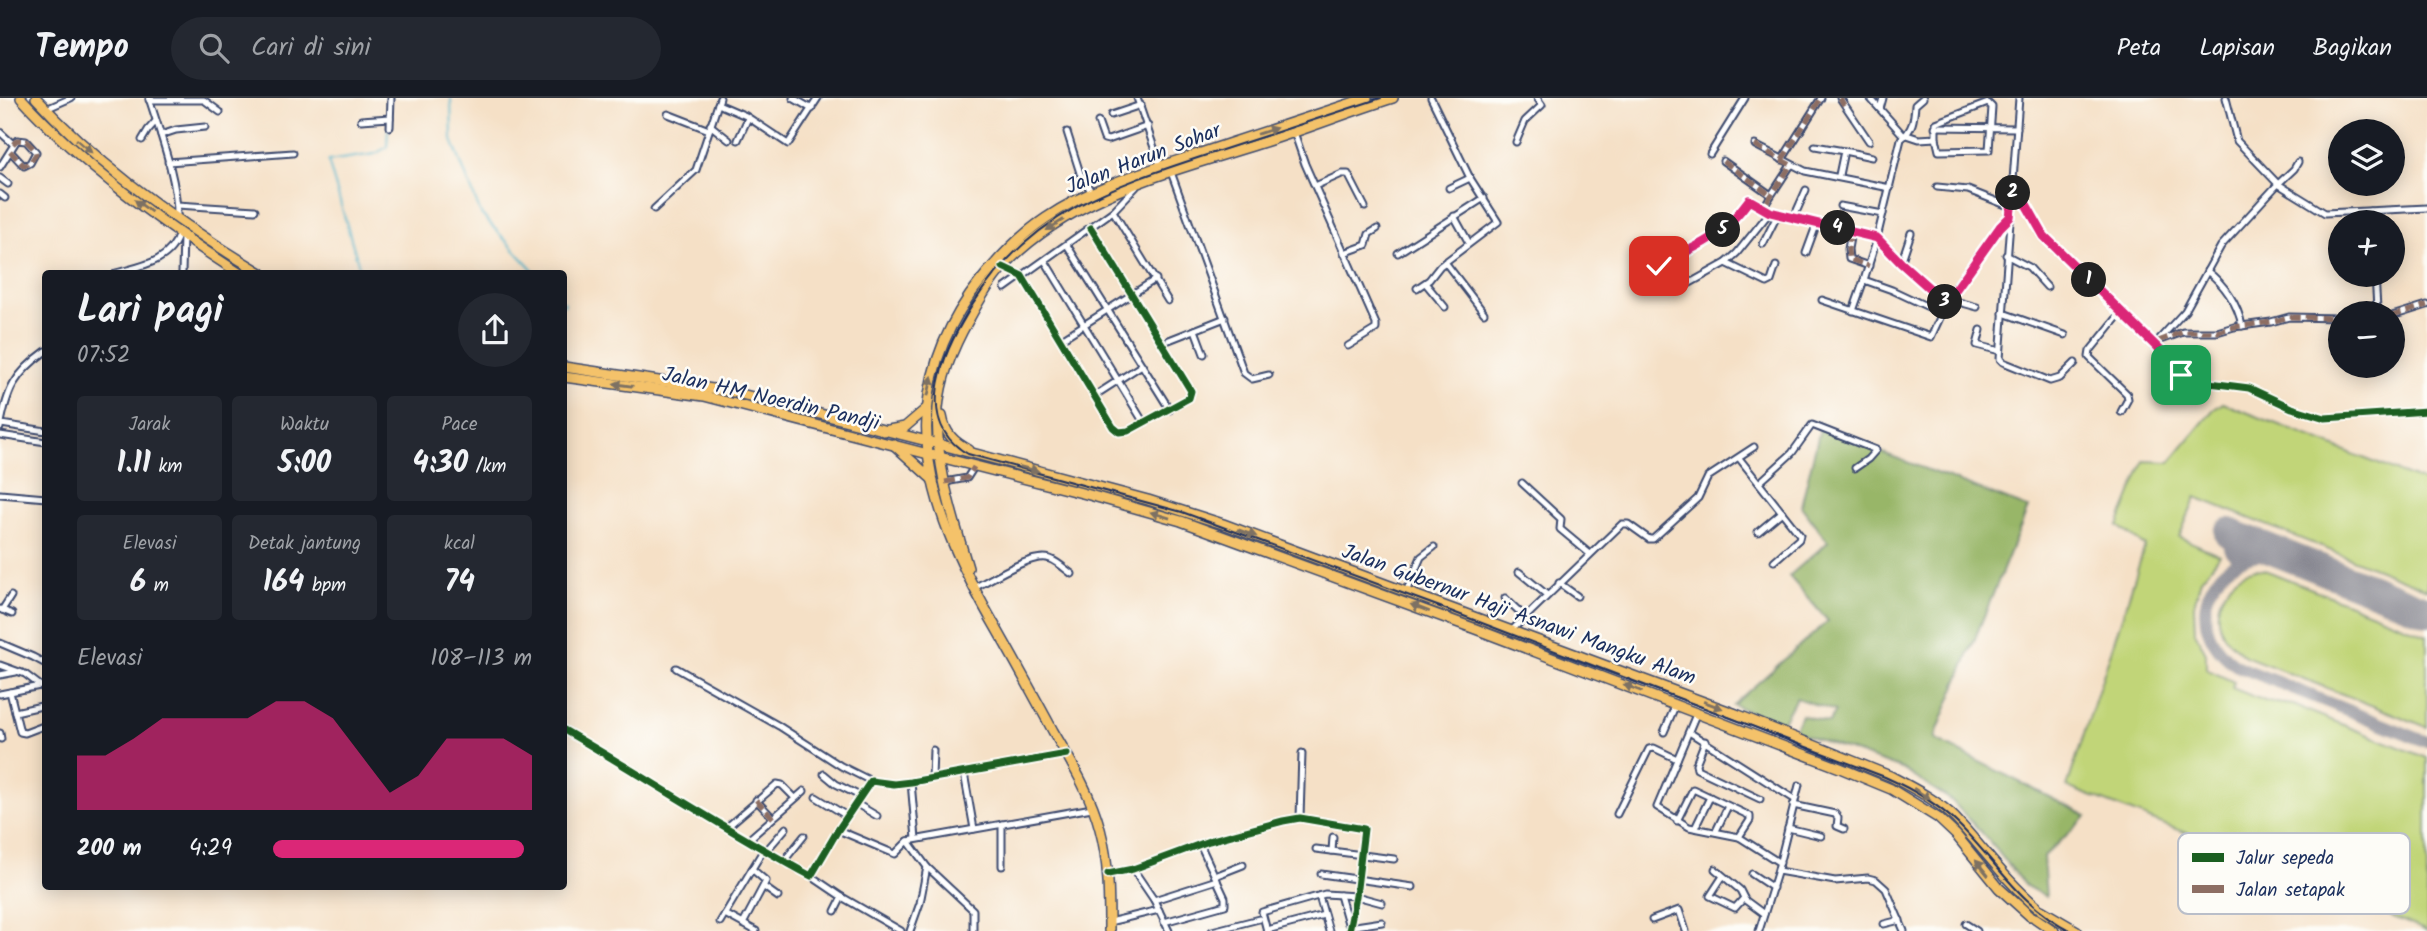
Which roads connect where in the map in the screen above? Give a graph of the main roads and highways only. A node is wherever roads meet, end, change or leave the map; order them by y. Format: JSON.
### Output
{"nodes":[{"id":1,"x":21,"y":98,"type":"edge"},
{"id":2,"x":36,"y":98,"type":"edge"},
{"id":3,"x":1367,"y":98,"type":"edge"},
{"id":4,"x":1393,"y":98,"type":"edge"},
{"id":5,"x":1355,"y":101,"type":"edge"},
{"id":6,"x":1165,"y":171,"type":"junction"},
{"id":7,"x":210,"y":241,"type":"junction"},
{"id":8,"x":204,"y":250,"type":"junction"},
{"id":9,"x":234,"y":270,"type":"edge"},
{"id":10,"x":256,"y":270,"type":"edge"},
{"id":11,"x":567,"y":366,"type":"edge"},
{"id":12,"x":567,"y":377,"type":"edge"},
{"id":13,"x":940,"y":397,"type":"junction"},
{"id":14,"x":926,"y":409,"type":"junction"},
{"id":15,"x":883,"y":431,"type":"junction"},
{"id":16,"x":927,"y":441,"type":"junction"},
{"id":17,"x":893,"y":444,"type":"junction"},
{"id":18,"x":939,"y":445,"type":"junction"},
{"id":19,"x":928,"y":454,"type":"junction"},
{"id":20,"x":940,"y":458,"type":"junction"},
{"id":21,"x":985,"y":458,"type":"junction"},
{"id":22,"x":934,"y":482,"type":"junction"},
{"id":23,"x":960,"y":553,"type":"junction"},
{"id":24,"x":1779,"y":731,"type":"junction"},
{"id":25,"x":1774,"y":742,"type":"junction"},
{"id":26,"x":2036,"y":913,"type":"junction"},
{"id":27,"x":1109,"y":926,"type":"edge"},
{"id":28,"x":2054,"y":931,"type":"edge"},
{"id":29,"x":2077,"y":931,"type":"edge"}],
"edges":[{"from":8,"to":1,"type":"main road","one_way":true},
{"from":2,"to":7,"type":"main road","one_way":true},
{"from":3,"to":5,"type":"main road","name":"Jalan Harun Sohar"},
{"from":4,"to":6,"type":"main road","name":"Jalan Harun Sohar"},
{"from":6,"to":5,"type":"main road","name":"Jalan Harun Sohar","one_way":true},
{"from":6,"to":13,"type":"main road","name":"Jalan Harun Sohar","one_way":true},
{"from":14,"to":6,"type":"main road","name":"Jalan Harun Sohar","one_way":true},
{"from":7,"to":8,"type":"main road"},
{"from":7,"to":10,"type":"main road"},
{"from":8,"to":9,"type":"main road"},
{"from":11,"to":15,"type":"main road","name":"Jalan HM Noerdin Pandji"},
{"from":17,"to":12,"type":"main road","name":"Jalan HM Noerdin Pandji","one_way":true},
{"from":13,"to":18,"type":"main road","name":"Jalan Harun Sohar"},
{"from":13,"to":21,"type":"main road"},
{"from":14,"to":15,"type":"main road"},
{"from":14,"to":16,"type":"main road","name":"Jalan Harun Sohar"},
{"from":15,"to":16,"type":"main road","name":"Jalan HM Noerdin Pandji"},
{"from":16,"to":18,"type":"main road","name":"Jalan HM Noerdin Pandji"},
{"from":16,"to":19,"type":"main road","name":"Jalan Harun Sohar"},
{"from":17,"to":19,"type":"main road","name":"Jalan HM Noerdin Pandji"},
{"from":17,"to":22,"type":"main road"},
{"from":18,"to":20,"type":"main road","name":"Jalan Harun Sohar"},
{"from":18,"to":21,"type":"main road","name":"Jalan Gubernur Haji Asnawi Mangku Alam"},
{"from":19,"to":20,"type":"main road","name":"Jalan HM Noerdin Pandji"},
{"from":19,"to":22,"type":"main road","name":"Jalan Harun Sohar"},
{"from":20,"to":23,"type":"main road","name":"Jalan Harun Sohar"},
{"from":25,"to":20,"type":"main road","name":"Jalan Gubernur Haji Asnawi Mangku Alam","one_way":true},
{"from":21,"to":24,"type":"main road","name":"Jalan Gubernur Haji Asnawi Mangku Alam","one_way":true},
{"from":22,"to":23,"type":"main road","name":"Jalan Harun Sohar"},
{"from":23,"to":27,"type":"main road","name":"Jalan Harun Sohar"},
{"from":24,"to":25,"type":"main road"},
{"from":24,"to":26,"type":"main road","name":"Jalan Gubernur Haji Asnawi Mangku Alam","one_way":true},
{"from":26,"to":25,"type":"main road","name":"Jalan Gubernur Haji Asnawi Mangku Alam","one_way":true},
{"from":26,"to":28,"type":"main road"},
{"from":26,"to":29,"type":"main road"}]}
